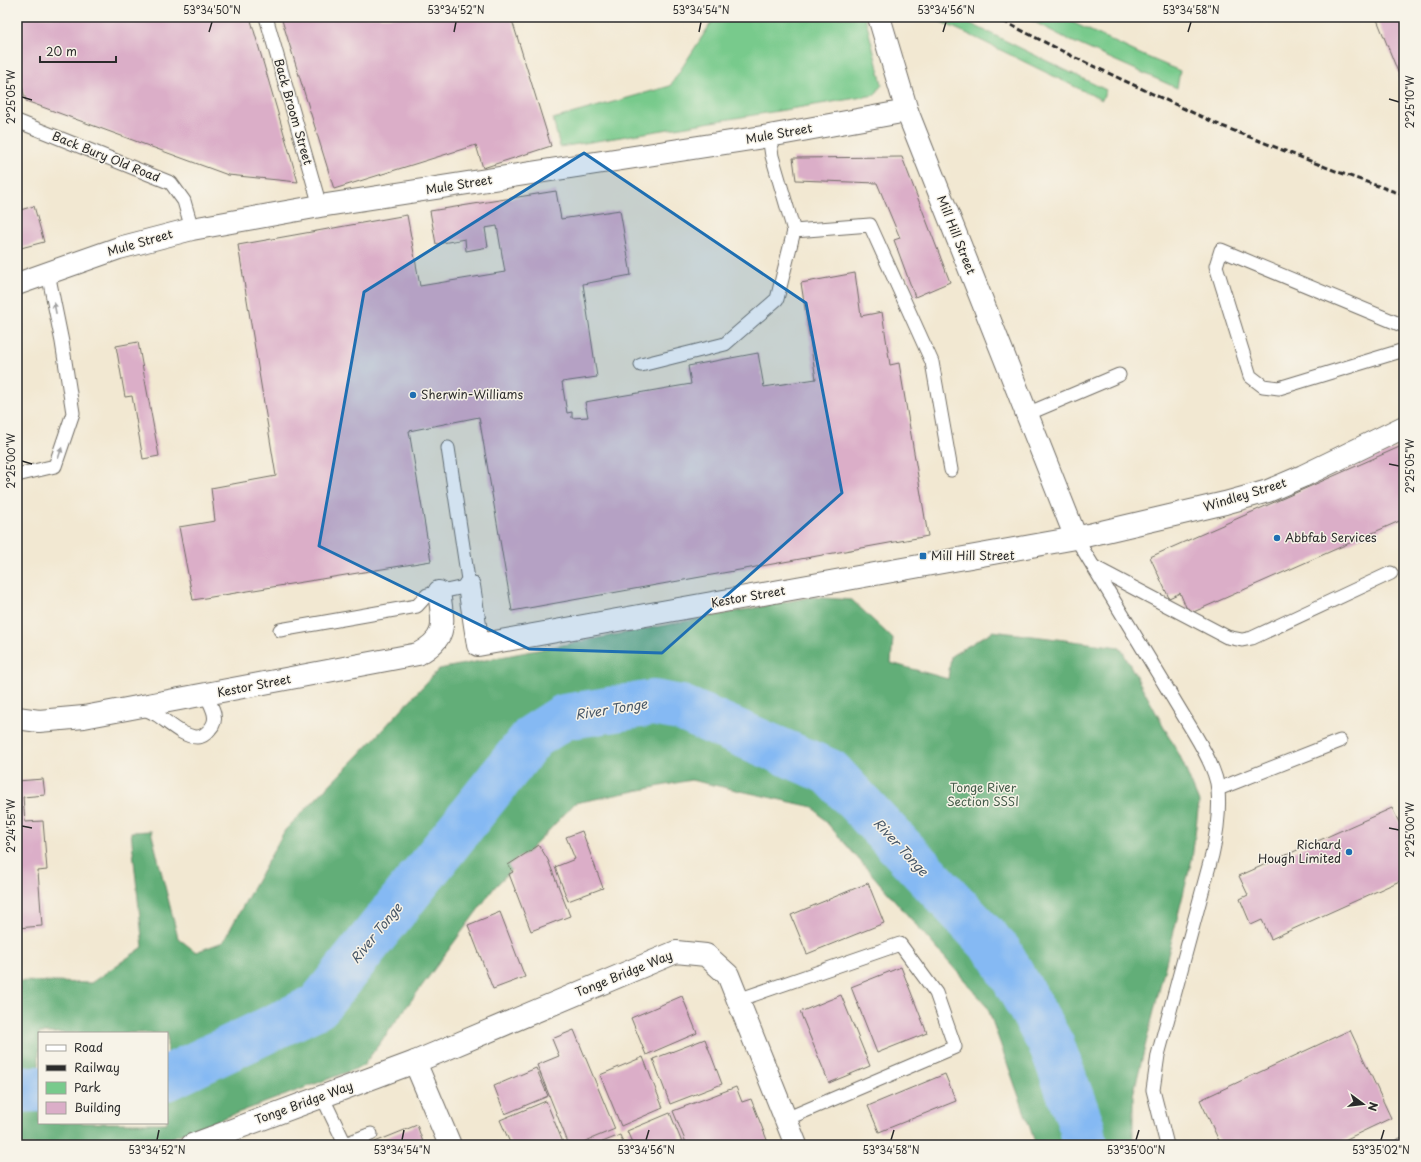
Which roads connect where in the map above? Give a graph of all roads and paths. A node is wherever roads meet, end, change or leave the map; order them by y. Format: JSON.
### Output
{"nodes":[{"id":1,"x":266,"y":17,"type":"edge"},
{"id":2,"x":879,"y":17,"type":"edge"},
{"id":3,"x":907,"y":111,"type":"junction"},
{"id":4,"x":17,"y":122,"type":"edge"},
{"id":5,"x":769,"y":136,"type":"junction"},
{"id":6,"x":320,"y":206,"type":"junction"},
{"id":7,"x":192,"y":229,"type":"junction"},
{"id":8,"x":794,"y":230,"type":"junction"},
{"id":9,"x":48,"y":273,"type":"junction"},
{"id":10,"x":17,"y":284,"type":"edge"},
{"id":11,"x":1404,"y":326,"type":"edge"},
{"id":12,"x":1404,"y":350,"type":"edge"},
{"id":13,"x":641,"y":365,"type":"dead end"},
{"id":14,"x":1119,"y":374,"type":"dead end"},
{"id":15,"x":1027,"y":414,"type":"junction"},
{"id":16,"x":1404,"y":427,"type":"edge"},
{"id":17,"x":448,"y":448,"type":"dead end"},
{"id":18,"x":951,"y":470,"type":"dead end"},
{"id":19,"x":17,"y":475,"type":"edge"},
{"id":20,"x":1076,"y":538,"type":"junction"},
{"id":21,"x":1094,"y":568,"type":"junction"},
{"id":22,"x":1391,"y":573,"type":"dead end"},
{"id":23,"x":469,"y":586,"type":"junction"},
{"id":24,"x":439,"y":592,"type":"junction"},
{"id":25,"x":280,"y":630,"type":"dead end"},
{"id":26,"x":206,"y":695,"type":"junction"},
{"id":27,"x":140,"y":707,"type":"junction"},
{"id":28,"x":17,"y":718,"type":"edge"},
{"id":29,"x":1340,"y":741,"type":"dead end"},
{"id":30,"x":1218,"y":789,"type":"junction"},
{"id":31,"x":738,"y":1000,"type":"junction"},
{"id":32,"x":415,"y":1062,"type":"junction"},
{"id":33,"x":322,"y":1096,"type":"junction"},
{"id":34,"x":786,"y":1120,"type":"junction"},
{"id":35,"x":371,"y":1134,"type":"dead end"},
{"id":36,"x":192,"y":1145,"type":"edge"},
{"id":37,"x":344,"y":1145,"type":"edge"},
{"id":38,"x":450,"y":1145,"type":"edge"},
{"id":39,"x":796,"y":1145,"type":"edge"},
{"id":40,"x":1166,"y":1145,"type":"edge"}],
"edges":[{"from":1,"to":6,"type":"lane","name":"Back Broom Street"},
{"from":2,"to":3,"type":"street","name":"Mill Hill Street"},
{"from":3,"to":5,"type":"street","name":"Mule Street"},
{"from":3,"to":15,"type":"street","name":"Mill Hill Street"},
{"from":4,"to":7,"type":"lane","name":"Back Bury Old Road"},
{"from":5,"to":6,"type":"street","name":"Mule Street"},
{"from":5,"to":8,"type":"lane"},
{"from":6,"to":7,"type":"street","name":"Mule Street"},
{"from":7,"to":9,"type":"street","name":"Mule Street"},
{"from":8,"to":13,"type":"lane"},
{"from":8,"to":18,"type":"lane"},
{"from":9,"to":10,"type":"street","name":"Mule Street"},
{"from":19,"to":9,"type":"lane","one_way":true},
{"from":11,"to":12,"type":"lane"},
{"from":14,"to":15,"type":"lane"},
{"from":15,"to":20,"type":"street","name":"Mill Hill Street"},
{"from":16,"to":20,"type":"street","name":"Windley Street"},
{"from":17,"to":23,"type":"lane"},
{"from":20,"to":21,"type":"lane"},
{"from":20,"to":23,"type":"street","name":"Kestor Street"},
{"from":21,"to":22,"type":"lane"},
{"from":21,"to":30,"type":"lane"},
{"from":23,"to":24,"type":"lane"},
{"from":24,"to":25,"type":"lane"},
{"from":24,"to":26,"type":"street","name":"Kestor Street"},
{"from":26,"to":27,"type":"street","name":"Kestor Street"},
{"from":26,"to":27,"type":"lane"},
{"from":27,"to":28,"type":"street","name":"Kestor Street"},
{"from":29,"to":30,"type":"lane"},
{"from":30,"to":40,"type":"lane"},
{"from":31,"to":32,"type":"street","name":"Tonge Bridge Way"},
{"from":31,"to":34,"type":"street","name":"Tonge Bridge Way"},
{"from":31,"to":34,"type":"lane"},
{"from":32,"to":33,"type":"street","name":"Tonge Bridge Way"},
{"from":32,"to":38,"type":"street"},
{"from":33,"to":36,"type":"street","name":"Tonge Bridge Way"},
{"from":33,"to":37,"type":"lane"},
{"from":34,"to":39,"type":"street","name":"Tonge Bridge Way"},
{"from":35,"to":37,"type":"lane"}]}
